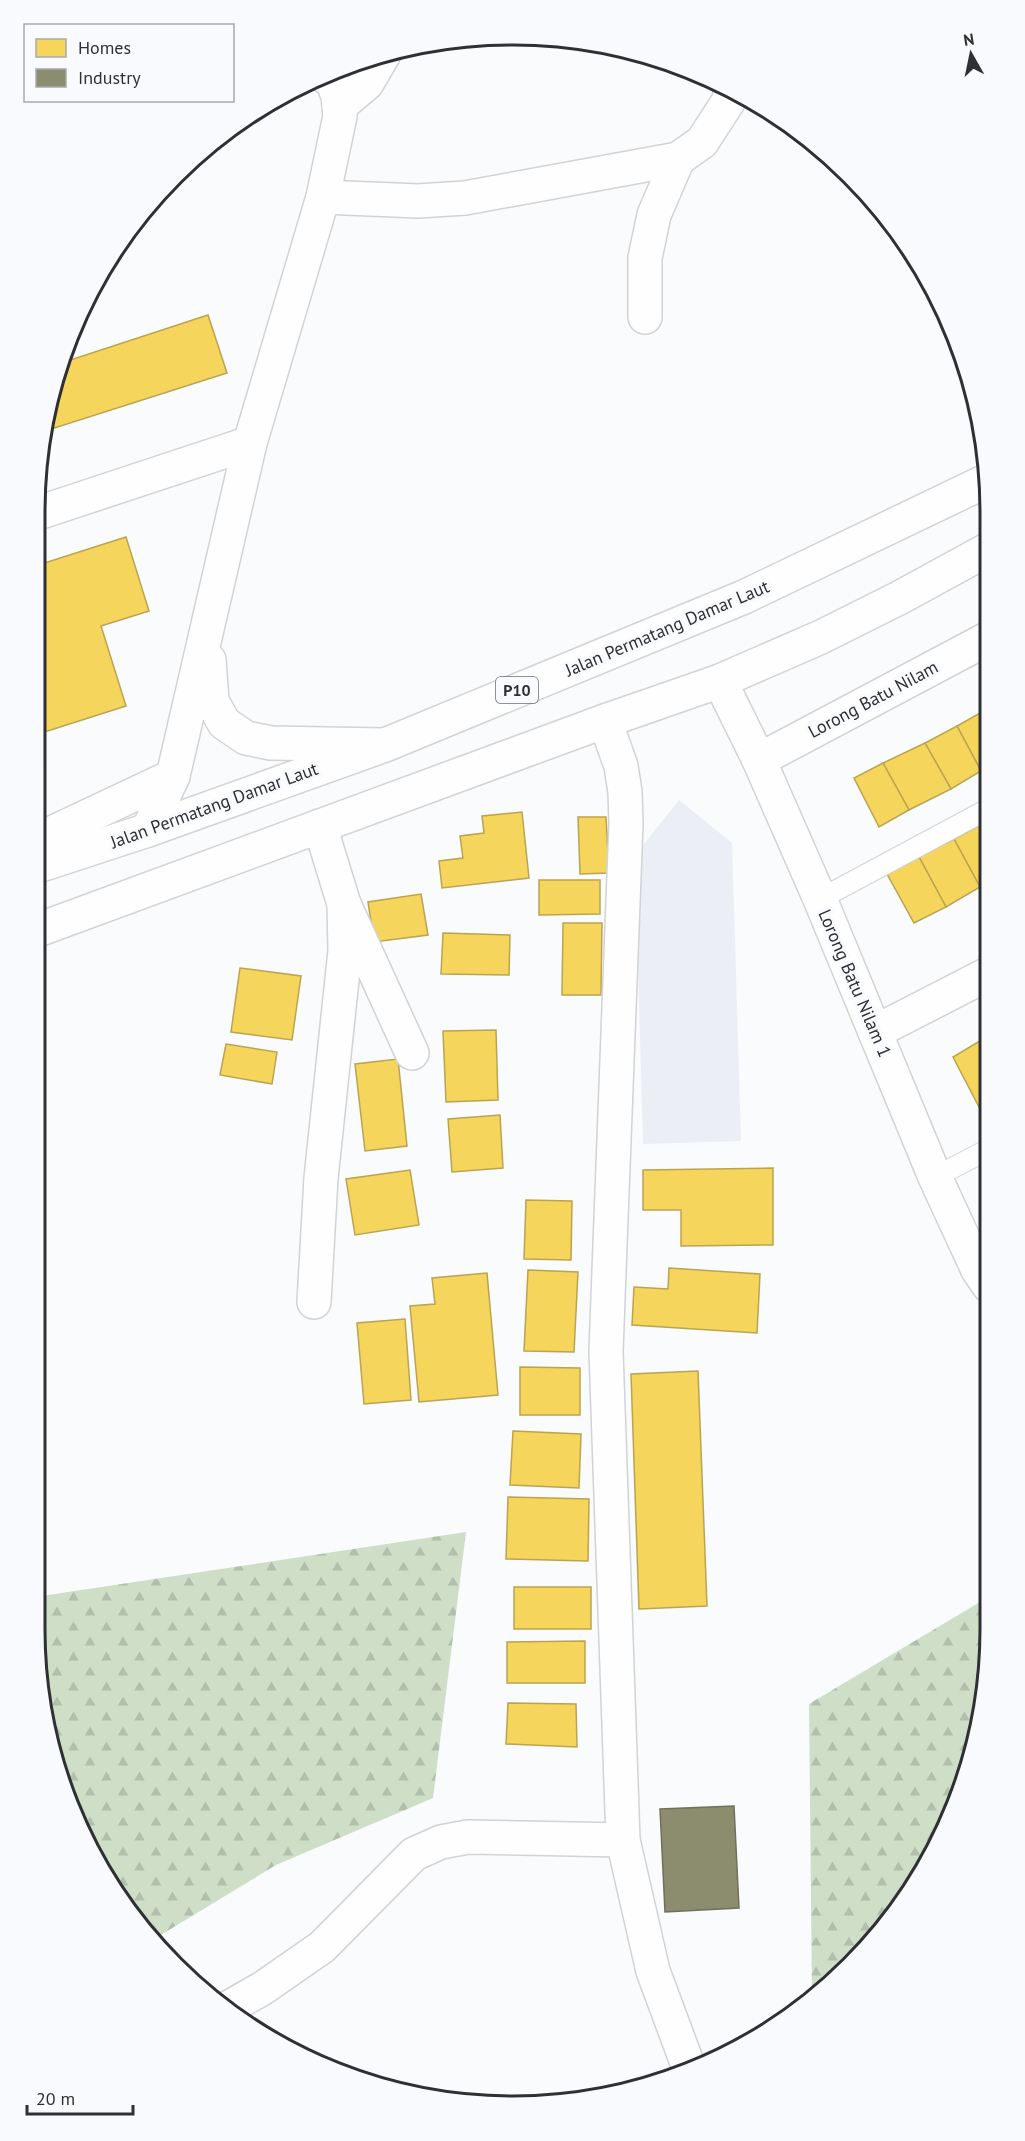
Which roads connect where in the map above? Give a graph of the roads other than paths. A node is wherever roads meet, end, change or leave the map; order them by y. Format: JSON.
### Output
{"nodes":[{"id":1,"x":377,"y":65,"type":"edge"},
{"id":2,"x":332,"y":82,"type":"edge"},
{"id":3,"x":729,"y":99,"type":"edge"},
{"id":4,"x":339,"y":107,"type":"junction"},
{"id":5,"x":678,"y":159,"type":"junction"},
{"id":6,"x":323,"y":197,"type":"junction"},
{"id":7,"x":645,"y":317,"type":"dead end"},
{"id":8,"x":250,"y":443,"type":"junction"},
{"id":9,"x":979,"y":484,"type":"edge"},
{"id":10,"x":45,"y":510,"type":"edge"},
{"id":11,"x":980,"y":554,"type":"edge"},
{"id":12,"x":207,"y":625,"type":"junction"},
{"id":13,"x":980,"y":643,"type":"edge"},
{"id":14,"x":720,"y":681,"type":"junction"},
{"id":15,"x":604,"y":721,"type":"junction"},
{"id":16,"x":385,"y":745,"type":"junction"},
{"id":17,"x":759,"y":760,"type":"junction"},
{"id":18,"x":173,"y":776,"type":"junction"},
{"id":19,"x":980,"y":813,"type":"edge"},
{"id":20,"x":320,"y":826,"type":"junction"},
{"id":21,"x":148,"y":831,"type":"junction"},
{"id":22,"x":45,"y":836,"type":"edge"},
{"id":23,"x":45,"y":864,"type":"edge"},
{"id":24,"x":820,"y":899,"type":"junction"},
{"id":25,"x":344,"y":904,"type":"junction"},
{"id":26,"x":45,"y":927,"type":"edge"},
{"id":27,"x":980,"y":978,"type":"edge"},
{"id":28,"x":875,"y":1032,"type":"junction"},
{"id":29,"x":412,"y":1053,"type":"dead end"},
{"id":30,"x":980,"y":1154,"type":"edge"},
{"id":31,"x":935,"y":1177,"type":"junction"},
{"id":32,"x":980,"y":1273,"type":"edge"},
{"id":33,"x":315,"y":1302,"type":"dead end"},
{"id":34,"x":623,"y":1840,"type":"junction"},
{"id":35,"x":235,"y":2004,"type":"edge"},
{"id":36,"x":687,"y":2062,"type":"edge"}],
"edges":[{"from":1,"to":4,"type":"main road"},
{"from":2,"to":4,"type":"main road"},
{"from":3,"to":5,"type":"main road"},
{"from":4,"to":6,"type":"main road"},
{"from":5,"to":6,"type":"main road"},
{"from":5,"to":7,"type":"main road"},
{"from":6,"to":8,"type":"main road"},
{"from":8,"to":10,"type":"main road"},
{"from":8,"to":12,"type":"main road"},
{"from":9,"to":16,"type":"main road","name":"Jalan Permatang Damar Laut","number":"P10"},
{"from":11,"to":14,"type":"main road"},
{"from":12,"to":16,"type":"main road"},
{"from":12,"to":18,"type":"main road"},
{"from":13,"to":17,"type":"main road","name":"Lorong Batu Nilam"},
{"from":14,"to":15,"type":"main road"},
{"from":14,"to":17,"type":"main road","name":"Lorong Batu Nilam 1"},
{"from":15,"to":20,"type":"main road"},
{"from":15,"to":34,"type":"main road"},
{"from":16,"to":21,"type":"main road","name":"Jalan Permatang Damar Laut","number":"P10"},
{"from":17,"to":24,"type":"main road","name":"Lorong Batu Nilam 1"},
{"from":18,"to":21,"type":"main road"},
{"from":18,"to":22,"type":"main road"},
{"from":19,"to":24,"type":"lane"},
{"from":20,"to":25,"type":"main road"},
{"from":20,"to":26,"type":"main road"},
{"from":21,"to":23,"type":"main road","name":"Jalan Permatang Damar Laut","number":"P10"},
{"from":24,"to":28,"type":"main road","name":"Lorong Batu Nilam 1"},
{"from":25,"to":29,"type":"main road"},
{"from":25,"to":33,"type":"main road"},
{"from":27,"to":28,"type":"main road"},
{"from":28,"to":31,"type":"main road","name":"Lorong Batu Nilam 1"},
{"from":30,"to":31,"type":"lane"},
{"from":31,"to":32,"type":"main road","name":"Lorong Batu Nilam 1"},
{"from":34,"to":35,"type":"main road"},
{"from":34,"to":36,"type":"main road"}]}
